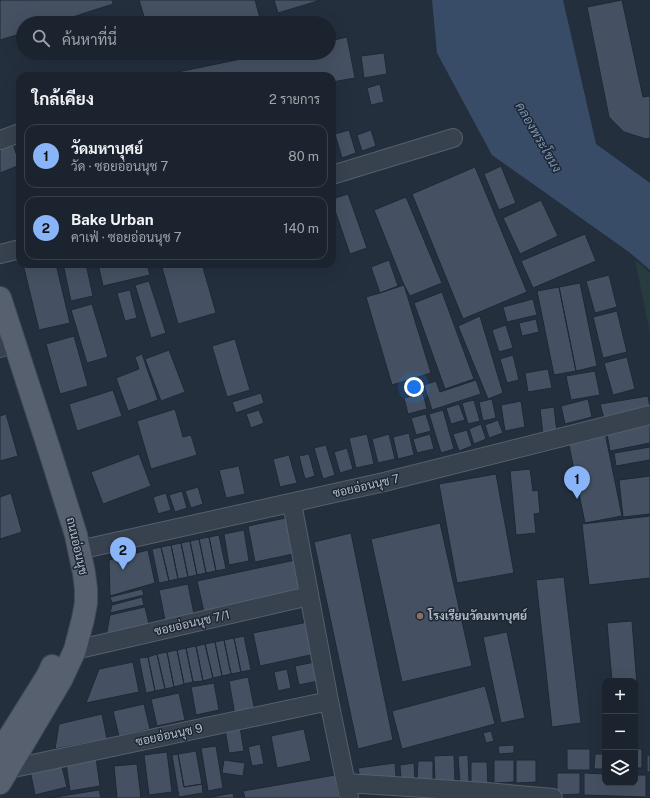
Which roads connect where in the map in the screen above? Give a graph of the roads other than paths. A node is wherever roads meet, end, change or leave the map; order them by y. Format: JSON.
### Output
{"nodes":[{"id":1,"x":16,"y":134,"type":"edge"},
{"id":2,"x":453,"y":138,"type":"dead end"},
{"id":3,"x":0,"y":140,"type":"edge"},
{"id":4,"x":336,"y":174,"type":"edge"},
{"id":5,"x":16,"y":250,"type":"edge"},
{"id":6,"x":0,"y":254,"type":"edge"},
{"id":7,"x":0,"y":298,"type":"edge"},
{"id":8,"x":4,"y":346,"type":"edge"},
{"id":9,"x":650,"y":415,"type":"edge"},
{"id":10,"x":292,"y":503,"type":"junction"},
{"id":11,"x":79,"y":550,"type":"junction"},
{"id":12,"x":309,"y":596,"type":"junction"},
{"id":13,"x":75,"y":650,"type":"junction"},
{"id":14,"x":329,"y":701,"type":"junction"},
{"id":15,"x":3,"y":768,"type":"edge"},
{"id":16,"x":348,"y":790,"type":"edge"},
{"id":17,"x":553,"y":798,"type":"edge"}],
"edges":[{"from":1,"to":3,"type":"street"},
{"from":2,"to":4,"type":"street"},
{"from":5,"to":6,"type":"street"},
{"from":7,"to":8,"type":"main road","name":"ถนนอ่อนนุช"},
{"from":8,"to":11,"type":"main road","name":"ถนนอ่อนนุช"},
{"from":8,"to":15,"type":"main road","name":"ถนนอ่อนนุช"},
{"from":9,"to":10,"type":"street","name":"ซอยอ่อนนุช 7"},
{"from":10,"to":11,"type":"street","name":"ซอยอ่อนนุช 7"},
{"from":10,"to":12,"type":"street"},
{"from":11,"to":13,"type":"main road","name":"ถนนอ่อนนุช"},
{"from":12,"to":13,"type":"street","name":"ซอยอ่อนนุช 7/1"},
{"from":12,"to":14,"type":"street"},
{"from":13,"to":15,"type":"main road","name":"ถนนอ่อนนุช"},
{"from":14,"to":15,"type":"street","name":"ซอยอ่อนนุช 9"},
{"from":14,"to":16,"type":"street"},
{"from":16,"to":17,"type":"street"}]}
